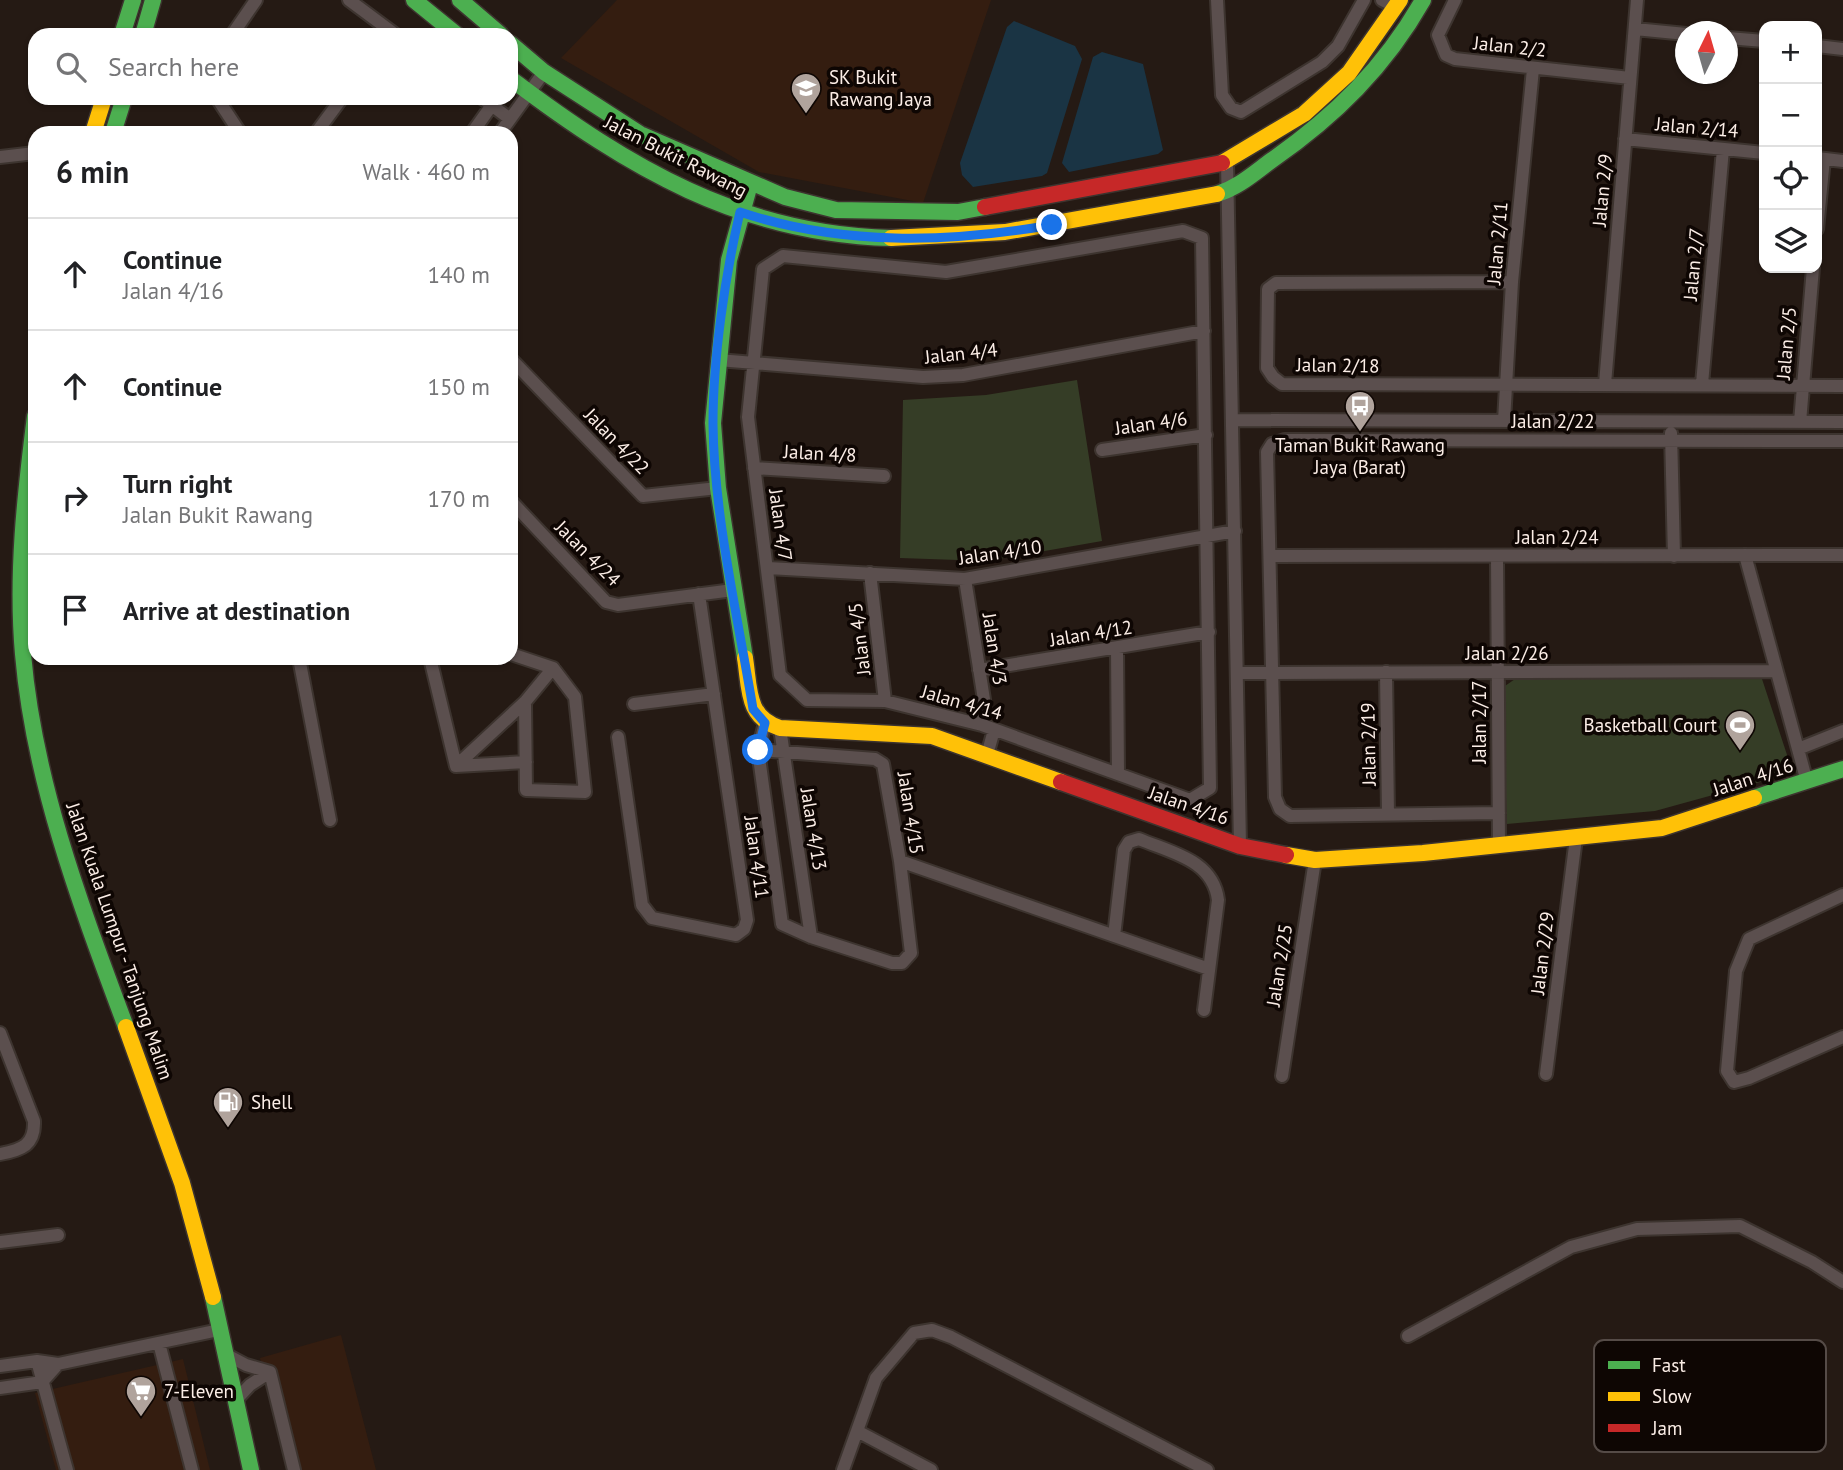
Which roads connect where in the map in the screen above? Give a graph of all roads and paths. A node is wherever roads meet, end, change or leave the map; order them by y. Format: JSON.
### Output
{"nodes":[{"id":1,"x":133,"y":0,"type":"edge"},
{"id":2,"x":153,"y":0,"type":"edge"},
{"id":3,"x":256,"y":0,"type":"edge"},
{"id":4,"x":349,"y":0,"type":"edge"},
{"id":5,"x":414,"y":0,"type":"edge"},
{"id":6,"x":460,"y":0,"type":"edge"},
{"id":7,"x":1217,"y":0,"type":"edge"},
{"id":8,"x":1364,"y":0,"type":"edge"},
{"id":9,"x":1423,"y":0,"type":"edge"},
{"id":10,"x":1455,"y":0,"type":"edge"},
{"id":11,"x":1637,"y":0,"type":"edge"},
{"id":12,"x":1393,"y":2,"type":"edge"},
{"id":13,"x":124,"y":28,"type":"edge"},
{"id":14,"x":145,"y":28,"type":"edge"},
{"id":15,"x":237,"y":28,"type":"edge"},
{"id":16,"x":385,"y":28,"type":"edge"},
{"id":17,"x":448,"y":28,"type":"edge"},
{"id":18,"x":492,"y":28,"type":"edge"},
{"id":19,"x":1635,"y":29,"type":"junction"},
{"id":20,"x":1675,"y":33,"type":"edge"},
{"id":21,"x":1738,"y":39,"type":"edge"},
{"id":22,"x":1759,"y":41,"type":"edge"},
{"id":23,"x":1822,"y":47,"type":"edge"},
{"id":24,"x":1843,"y":49,"type":"edge"},
{"id":25,"x":518,"y":50,"type":"edge"},
{"id":26,"x":1533,"y":69,"type":"junction"},
{"id":27,"x":544,"y":72,"type":"junction"},
{"id":28,"x":1630,"y":78,"type":"junction"},
{"id":29,"x":518,"y":84,"type":"edge"},
{"id":30,"x":529,"y":93,"type":"junction"},
{"id":31,"x":102,"y":105,"type":"edge"},
{"id":32,"x":122,"y":105,"type":"edge"},
{"id":33,"x":222,"y":105,"type":"edge"},
{"id":34,"x":337,"y":105,"type":"edge"},
{"id":35,"x":486,"y":105,"type":"edge"},
{"id":36,"x":491,"y":105,"type":"edge"},
{"id":37,"x":510,"y":119,"type":"junction"},
{"id":38,"x":95,"y":126,"type":"edge"},
{"id":39,"x":115,"y":126,"type":"edge"},
{"id":40,"x":236,"y":126,"type":"edge"},
{"id":41,"x":321,"y":126,"type":"edge"},
{"id":42,"x":475,"y":126,"type":"edge"},
{"id":43,"x":505,"y":126,"type":"edge"},
{"id":44,"x":1625,"y":139,"type":"junction"},
{"id":45,"x":1723,"y":149,"type":"junction"},
{"id":46,"x":1759,"y":153,"type":"edge"},
{"id":47,"x":28,"y":154,"type":"edge"},
{"id":48,"x":0,"y":157,"type":"edge"},
{"id":49,"x":1822,"y":158,"type":"edge"},
{"id":50,"x":1843,"y":160,"type":"edge"},
{"id":51,"x":1227,"y":162,"type":"junction"},
{"id":52,"x":750,"y":184,"type":"junction"},
{"id":53,"x":1229,"y":190,"type":"junction"},
{"id":54,"x":740,"y":212,"type":"junction"},
{"id":55,"x":1812,"y":273,"type":"edge"},
{"id":56,"x":1513,"y":282,"type":"junction"},
{"id":57,"x":1204,"y":331,"type":"junction"},
{"id":58,"x":718,"y":360,"type":"junction"},
{"id":59,"x":752,"y":363,"type":"junction"},
{"id":60,"x":518,"y":366,"type":"edge"},
{"id":61,"x":1505,"y":384,"type":"junction"},
{"id":62,"x":1605,"y":384,"type":"junction"},
{"id":63,"x":1702,"y":384,"type":"junction"},
{"id":64,"x":1801,"y":385,"type":"junction"},
{"id":65,"x":1843,"y":386,"type":"edge"},
{"id":66,"x":1233,"y":420,"type":"junction"},
{"id":67,"x":1504,"y":421,"type":"junction"},
{"id":68,"x":1671,"y":422,"type":"junction"},
{"id":69,"x":1800,"y":422,"type":"junction"},
{"id":70,"x":1843,"y":422,"type":"edge"},
{"id":71,"x":1206,"y":435,"type":"junction"},
{"id":72,"x":1671,"y":441,"type":"junction"},
{"id":73,"x":1843,"y":441,"type":"edge"},
{"id":74,"x":1102,"y":450,"type":"dead end"},
{"id":75,"x":754,"y":468,"type":"junction"},
{"id":76,"x":884,"y":476,"type":"dead end"},
{"id":77,"x":718,"y":488,"type":"junction"},
{"id":78,"x":518,"y":508,"type":"edge"},
{"id":79,"x":28,"y":512,"type":"edge"},
{"id":80,"x":1235,"y":531,"type":"junction"},
{"id":81,"x":1208,"y":536,"type":"junction"},
{"id":82,"x":1745,"y":555,"type":"junction"},
{"id":83,"x":1843,"y":555,"type":"edge"},
{"id":84,"x":1270,"y":556,"type":"junction"},
{"id":85,"x":1497,"y":556,"type":"junction"},
{"id":86,"x":1674,"y":556,"type":"junction"},
{"id":87,"x":768,"y":568,"type":"junction"},
{"id":88,"x":870,"y":573,"type":"junction"},
{"id":89,"x":965,"y":579,"type":"junction"},
{"id":90,"x":733,"y":590,"type":"junction"},
{"id":91,"x":699,"y":594,"type":"junction"},
{"id":92,"x":1209,"y":632,"type":"junction"},
{"id":93,"x":1117,"y":648,"type":"junction"},
{"id":94,"x":518,"y":656,"type":"edge"},
{"id":95,"x":300,"y":665,"type":"edge"},
{"id":96,"x":432,"y":665,"type":"edge"},
{"id":97,"x":553,"y":667,"type":"junction"},
{"id":98,"x":979,"y":670,"type":"junction"},
{"id":99,"x":1776,"y":671,"type":"junction"},
{"id":100,"x":1386,"y":672,"type":"junction"},
{"id":101,"x":1498,"y":672,"type":"junction"},
{"id":102,"x":1237,"y":673,"type":"junction"},
{"id":103,"x":1273,"y":673,"type":"junction"},
{"id":104,"x":794,"y":688,"type":"joint"},
{"id":105,"x":714,"y":694,"type":"junction"},
{"id":106,"x":885,"y":701,"type":"junction"},
{"id":107,"x":525,"y":702,"type":"junction"},
{"id":108,"x":634,"y":704,"type":"dead end"},
{"id":109,"x":772,"y":726,"type":"junction"},
{"id":110,"x":988,"y":727,"type":"junction"},
{"id":111,"x":1843,"y":731,"type":"edge"},
{"id":112,"x":618,"y":737,"type":"dead end"},
{"id":113,"x":1798,"y":749,"type":"junction"},
{"id":114,"x":758,"y":750,"type":"junction"},
{"id":115,"x":783,"y":752,"type":"junction"},
{"id":116,"x":987,"y":755,"type":"junction"},
{"id":117,"x":526,"y":762,"type":"junction"},
{"id":118,"x":456,"y":766,"type":"junction"},
{"id":119,"x":1843,"y":769,"type":"edge"},
{"id":120,"x":1118,"y":774,"type":"junction"},
{"id":121,"x":1807,"y":782,"type":"junction"},
{"id":122,"x":1499,"y":813,"type":"junction"},
{"id":123,"x":1388,"y":814,"type":"junction"},
{"id":124,"x":330,"y":820,"type":"dead end"},
{"id":125,"x":1576,"y":838,"type":"junction"},
{"id":126,"x":1240,"y":846,"type":"junction"},
{"id":127,"x":1499,"y":846,"type":"junction"},
{"id":128,"x":1315,"y":860,"type":"junction"},
{"id":129,"x":900,"y":861,"type":"junction"},
{"id":130,"x":1843,"y":895,"type":"edge"},
{"id":131,"x":1114,"y":936,"type":"junction"},
{"id":132,"x":811,"y":937,"type":"junction"},
{"id":133,"x":1209,"y":969,"type":"junction"},
{"id":134,"x":1204,"y":1010,"type":"dead end"},
{"id":135,"x":0,"y":1033,"type":"edge"},
{"id":136,"x":1843,"y":1037,"type":"edge"},
{"id":137,"x":1546,"y":1074,"type":"dead end"},
{"id":138,"x":1282,"y":1076,"type":"dead end"},
{"id":139,"x":0,"y":1154,"type":"edge"},
{"id":140,"x":58,"y":1234,"type":"dead end"},
{"id":141,"x":0,"y":1242,"type":"edge"},
{"id":142,"x":1843,"y":1282,"type":"edge"},
{"id":143,"x":219,"y":1330,"type":"junction"},
{"id":144,"x":1408,"y":1336,"type":"dead end"},
{"id":145,"x":159,"y":1343,"type":"junction"},
{"id":146,"x":225,"y":1353,"type":"junction"},
{"id":147,"x":37,"y":1361,"type":"junction"},
{"id":148,"x":58,"y":1364,"type":"junction"},
{"id":149,"x":0,"y":1366,"type":"edge"},
{"id":150,"x":270,"y":1371,"type":"junction"},
{"id":151,"x":42,"y":1382,"type":"junction"},
{"id":152,"x":0,"y":1388,"type":"edge"},
{"id":153,"x":236,"y":1400,"type":"junction"},
{"id":154,"x":857,"y":1431,"type":"junction"},
{"id":155,"x":67,"y":1470,"type":"edge"},
{"id":156,"x":192,"y":1470,"type":"edge"},
{"id":157,"x":251,"y":1470,"type":"edge"},
{"id":158,"x":294,"y":1470,"type":"edge"},
{"id":159,"x":843,"y":1470,"type":"edge"},
{"id":160,"x":931,"y":1470,"type":"edge"},
{"id":161,"x":1207,"y":1470,"type":"edge"}],
"edges":[{"from":1,"to":13,"type":"street"},
{"from":2,"to":14,"type":"street"},
{"from":3,"to":15,"type":"street"},
{"from":4,"to":16,"type":"street"},
{"from":5,"to":17,"type":"street"},
{"from":6,"to":18,"type":"street"},
{"from":7,"to":8,"type":"street"},
{"from":9,"to":53,"type":"street","name":"Jalan Bukit Rawang"},
{"from":10,"to":26,"type":"street","name":"Jalan 2/2"},
{"from":11,"to":19,"type":"street","name":"Jalan 2/9"},
{"from":12,"to":51,"type":"street","name":"Jalan Bukit Rawang"},
{"from":19,"to":20,"type":"street"},
{"from":19,"to":28,"type":"street","name":"Jalan 2/9"},
{"from":21,"to":22,"type":"street"},
{"from":23,"to":24,"type":"street"},
{"from":25,"to":27,"type":"street","name":"Jalan Bukit Rawang"},
{"from":26,"to":28,"type":"street","name":"Jalan 2/2"},
{"from":26,"to":56,"type":"street","name":"Jalan 2/11"},
{"from":27,"to":30,"type":"street"},
{"from":27,"to":52,"type":"street","name":"Jalan Bukit Rawang"},
{"from":28,"to":44,"type":"street","name":"Jalan 2/9"},
{"from":29,"to":30,"type":"street","name":"Jalan Bukit Rawang"},
{"from":30,"to":37,"type":"street"},
{"from":30,"to":54,"type":"street","name":"Jalan Bukit Rawang"},
{"from":31,"to":38,"type":"street"},
{"from":32,"to":39,"type":"street"},
{"from":33,"to":40,"type":"street"},
{"from":34,"to":41,"type":"street"},
{"from":35,"to":42,"type":"street"},
{"from":36,"to":37,"type":"street"},
{"from":37,"to":43,"type":"street"},
{"from":44,"to":45,"type":"street","name":"Jalan 2/14"},
{"from":44,"to":62,"type":"street","name":"Jalan 2/9"},
{"from":45,"to":46,"type":"street","name":"Jalan 2/14"},
{"from":45,"to":63,"type":"street","name":"Jalan 2/7"},
{"from":47,"to":48,"type":"street"},
{"from":49,"to":50,"type":"street"},
{"from":51,"to":52,"type":"street","name":"Jalan Bukit Rawang"},
{"from":51,"to":53,"type":"street"},
{"from":52,"to":54,"type":"street"},
{"from":53,"to":54,"type":"street","name":"Jalan Bukit Rawang"},
{"from":53,"to":66,"type":"street"},
{"from":54,"to":58,"type":"street"},
{"from":55,"to":64,"type":"street","name":"Jalan 2/5"},
{"from":56,"to":61,"type":"street","name":"Jalan 2/11"},
{"from":56,"to":61,"type":"street","name":"Jalan 2/18"},
{"from":57,"to":59,"type":"street","name":"Jalan 4/4"},
{"from":57,"to":59,"type":"street","name":"Jalan 4/7"},
{"from":57,"to":71,"type":"street"},
{"from":58,"to":59,"type":"street","name":"Jalan 4/4"},
{"from":58,"to":77,"type":"street"},
{"from":59,"to":75,"type":"street","name":"Jalan 4/7"},
{"from":60,"to":77,"type":"street","name":"Jalan 4/22"},
{"from":61,"to":62,"type":"street"},
{"from":61,"to":67,"type":"street","name":"Jalan 2/11"},
{"from":62,"to":63,"type":"street"},
{"from":63,"to":64,"type":"street"},
{"from":64,"to":65,"type":"street"},
{"from":64,"to":69,"type":"street","name":"Jalan 2/5"},
{"from":66,"to":67,"type":"street"},
{"from":66,"to":80,"type":"street"},
{"from":67,"to":68,"type":"street"},
{"from":68,"to":69,"type":"street"},
{"from":68,"to":72,"type":"street"},
{"from":69,"to":70,"type":"street"},
{"from":71,"to":74,"type":"street","name":"Jalan 4/6"},
{"from":71,"to":81,"type":"street"},
{"from":72,"to":73,"type":"street","name":"Jalan 2/22"},
{"from":72,"to":84,"type":"street","name":"Jalan 2/22"},
{"from":72,"to":86,"type":"street"},
{"from":75,"to":76,"type":"street","name":"Jalan 4/8"},
{"from":75,"to":87,"type":"street","name":"Jalan 4/7"},
{"from":77,"to":90,"type":"street"},
{"from":78,"to":91,"type":"street","name":"Jalan 4/24"},
{"from":79,"to":143,"type":"street","name":"Jalan Kuala Lumpur - Tanjung Malim"},
{"from":80,"to":81,"type":"street","name":"Jalan 4/10"},
{"from":80,"to":102,"type":"street"},
{"from":81,"to":89,"type":"street","name":"Jalan 4/10"},
{"from":81,"to":92,"type":"street"},
{"from":82,"to":83,"type":"street","name":"Jalan 2/24"},
{"from":82,"to":86,"type":"street","name":"Jalan 2/24"},
{"from":82,"to":99,"type":"street"},
{"from":84,"to":85,"type":"street","name":"Jalan 2/24"},
{"from":84,"to":103,"type":"street"},
{"from":85,"to":86,"type":"street","name":"Jalan 2/24"},
{"from":85,"to":101,"type":"street","name":"Jalan 2/17"},
{"from":87,"to":88,"type":"street","name":"Jalan 4/10"},
{"from":87,"to":104,"type":"street","name":"Jalan 4/7"},
{"from":88,"to":89,"type":"street","name":"Jalan 4/10"},
{"from":88,"to":106,"type":"street","name":"Jalan 4/5"},
{"from":89,"to":98,"type":"street","name":"Jalan 4/3"},
{"from":90,"to":91,"type":"street","name":"Jalan 4/24"},
{"from":90,"to":109,"type":"street"},
{"from":91,"to":105,"type":"street","name":"Jalan 4/11"},
{"from":92,"to":93,"type":"street","name":"Jalan 4/12"},
{"from":92,"to":120,"type":"street","name":"Jalan 4/14"},
{"from":93,"to":98,"type":"street","name":"Jalan 4/12"},
{"from":93,"to":120,"type":"street"},
{"from":94,"to":97,"type":"street"},
{"from":95,"to":124,"type":"street"},
{"from":96,"to":118,"type":"street"},
{"from":97,"to":107,"type":"street"},
{"from":97,"to":117,"type":"street"},
{"from":98,"to":110,"type":"street","name":"Jalan 4/3"},
{"from":99,"to":101,"type":"street","name":"Jalan 2/26"},
{"from":99,"to":113,"type":"street"},
{"from":100,"to":101,"type":"street","name":"Jalan 2/26"},
{"from":100,"to":103,"type":"street","name":"Jalan 2/26"},
{"from":100,"to":123,"type":"street","name":"Jalan 2/19"},
{"from":101,"to":122,"type":"street","name":"Jalan 2/17"},
{"from":102,"to":103,"type":"street","name":"Jalan 2/26"},
{"from":102,"to":126,"type":"street"},
{"from":103,"to":123,"type":"street"},
{"from":104,"to":106,"type":"street","name":"Jalan 4/14"},
{"from":105,"to":108,"type":"street"},
{"from":105,"to":112,"type":"street","name":"Jalan 4/11"},
{"from":106,"to":110,"type":"street","name":"Jalan 4/14"},
{"from":107,"to":117,"type":"street"},
{"from":107,"to":118,"type":"street"},
{"from":109,"to":114,"type":"street"},
{"from":109,"to":115,"type":"street","name":"Jalan 4/13"},
{"from":109,"to":116,"type":"street","name":"Jalan 4/16"},
{"from":110,"to":116,"type":"street","name":"Jalan 4/3"},
{"from":110,"to":120,"type":"street","name":"Jalan 4/14"},
{"from":111,"to":113,"type":"street"},
{"from":113,"to":121,"type":"street"},
{"from":114,"to":115,"type":"street","name":"Jalan 4/15"},
{"from":114,"to":132,"type":"street"},
{"from":115,"to":129,"type":"street","name":"Jalan 4/15"},
{"from":115,"to":132,"type":"street","name":"Jalan 4/13"},
{"from":116,"to":126,"type":"street","name":"Jalan 4/16"},
{"from":117,"to":118,"type":"street"},
{"from":119,"to":121,"type":"street","name":"Jalan 4/16"},
{"from":121,"to":125,"type":"street","name":"Jalan 4/16"},
{"from":122,"to":123,"type":"street"},
{"from":122,"to":127,"type":"street","name":"Jalan 2/17"},
{"from":125,"to":127,"type":"street","name":"Jalan 4/16"},
{"from":125,"to":137,"type":"street","name":"Jalan 2/29"},
{"from":126,"to":128,"type":"street","name":"Jalan 4/16"},
{"from":127,"to":128,"type":"street","name":"Jalan 4/16"},
{"from":128,"to":138,"type":"street","name":"Jalan 2/25"},
{"from":129,"to":131,"type":"street"},
{"from":129,"to":132,"type":"street","name":"Jalan 4/15"},
{"from":130,"to":136,"type":"street"},
{"from":131,"to":133,"type":"street"},
{"from":131,"to":133,"type":"street"},
{"from":133,"to":134,"type":"street"},
{"from":135,"to":139,"type":"street"},
{"from":140,"to":141,"type":"street"},
{"from":142,"to":144,"type":"street"},
{"from":143,"to":145,"type":"street"},
{"from":143,"to":146,"type":"street","name":"Jalan Kuala Lumpur - Tanjung Malim"},
{"from":145,"to":148,"type":"street"},
{"from":145,"to":156,"type":"street"},
{"from":146,"to":150,"type":"street"},
{"from":146,"to":153,"type":"street","name":"Jalan Kuala Lumpur - Tanjung Malim"},
{"from":147,"to":148,"type":"street"},
{"from":147,"to":149,"type":"street"},
{"from":147,"to":151,"type":"street"},
{"from":148,"to":151,"type":"street"},
{"from":150,"to":153,"type":"street"},
{"from":150,"to":158,"type":"street"},
{"from":151,"to":152,"type":"street"},
{"from":151,"to":155,"type":"street"},
{"from":153,"to":157,"type":"street","name":"Jalan Kuala Lumpur - Tanjung Malim"},
{"from":154,"to":159,"type":"street"},
{"from":154,"to":160,"type":"street"},
{"from":154,"to":161,"type":"street"}]}
